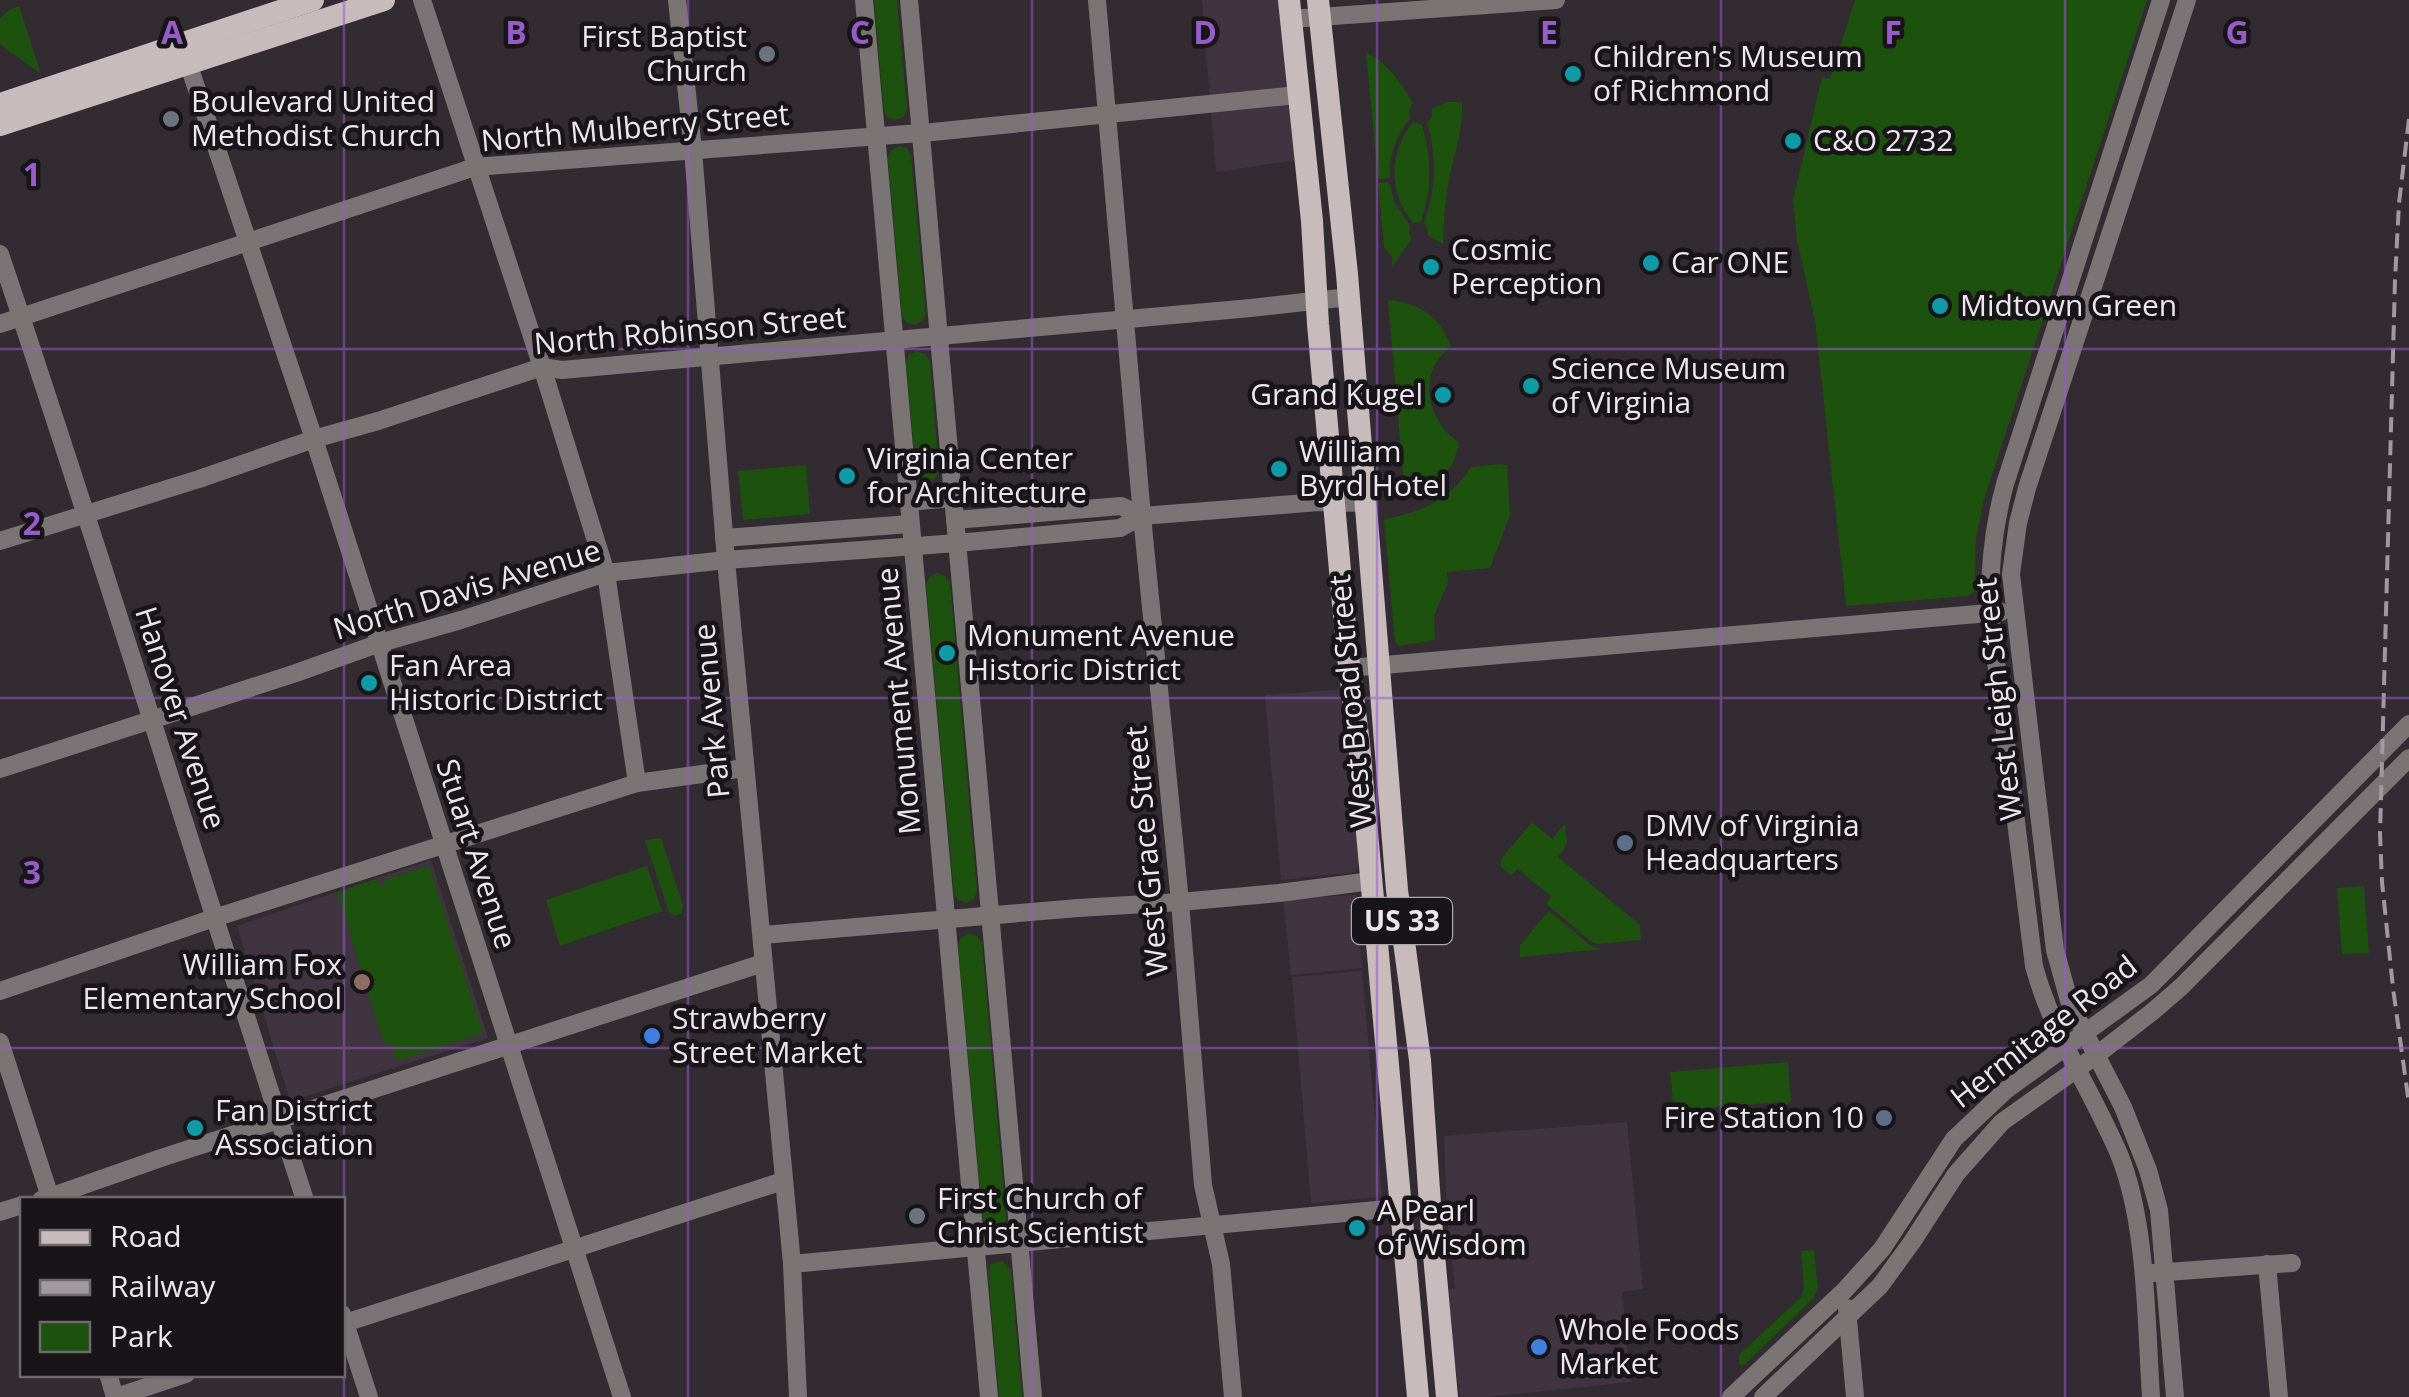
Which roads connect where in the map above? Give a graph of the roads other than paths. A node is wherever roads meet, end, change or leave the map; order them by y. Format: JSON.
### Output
{"nodes":[{"id":1,"x":313,"y":0,"type":"edge"},
{"id":2,"x":384,"y":0,"type":"edge"},
{"id":3,"x":422,"y":0,"type":"edge"},
{"id":4,"x":675,"y":0,"type":"edge"},
{"id":5,"x":864,"y":0,"type":"edge"},
{"id":6,"x":909,"y":0,"type":"edge"},
{"id":7,"x":1097,"y":0,"type":"edge"},
{"id":8,"x":1556,"y":0,"type":"edge"},
{"id":9,"x":2161,"y":0,"type":"edge"},
{"id":10,"x":2187,"y":0,"type":"edge"},
{"id":11,"x":1319,"y":9,"type":"edge"},
{"id":12,"x":1290,"y":10,"type":"edge"},
{"id":13,"x":185,"y":54,"type":"junction"},
{"id":14,"x":1298,"y":95,"type":"junction"},
{"id":15,"x":0,"y":104,"type":"edge"},
{"id":16,"x":1108,"y":114,"type":"junction"},
{"id":17,"x":0,"y":125,"type":"edge"},
{"id":18,"x":921,"y":132,"type":"junction"},
{"id":19,"x":876,"y":136,"type":"junction"},
{"id":20,"x":693,"y":150,"type":"junction"},
{"id":21,"x":476,"y":167,"type":"junction"},
{"id":22,"x":248,"y":241,"type":"junction"},
{"id":23,"x":0,"y":254,"type":"edge"},
{"id":24,"x":1348,"y":297,"type":"junction"},
{"id":25,"x":1317,"y":301,"type":"junction"},
{"id":26,"x":21,"y":317,"type":"junction"},
{"id":27,"x":1126,"y":319,"type":"junction"},
{"id":28,"x":0,"y":324,"type":"edge"},
{"id":29,"x":939,"y":336,"type":"junction"},
{"id":30,"x":894,"y":340,"type":"junction"},
{"id":31,"x":708,"y":357,"type":"junction"},
{"id":32,"x":542,"y":367,"type":"junction"},
{"id":33,"x":314,"y":439,"type":"junction"},
{"id":34,"x":953,"y":498,"type":"junction"},
{"id":35,"x":908,"y":502,"type":"junction"},
{"id":36,"x":1334,"y":502,"type":"junction"},
{"id":37,"x":1365,"y":503,"type":"junction"},
{"id":38,"x":86,"y":513,"type":"junction"},
{"id":39,"x":1142,"y":516,"type":"junction"},
{"id":40,"x":955,"y":520,"type":"junction"},
{"id":41,"x":910,"y":524,"type":"junction"},
{"id":42,"x":724,"y":538,"type":"junction"},
{"id":43,"x":0,"y":541,"type":"edge"},
{"id":44,"x":957,"y":543,"type":"junction"},
{"id":45,"x":912,"y":546,"type":"junction"},
{"id":46,"x":726,"y":560,"type":"junction"},
{"id":47,"x":606,"y":573,"type":"junction"},
{"id":48,"x":2015,"y":610,"type":"junction"},
{"id":49,"x":1990,"y":613,"type":"junction"},
{"id":50,"x":380,"y":643,"type":"junction"},
{"id":51,"x":1378,"y":666,"type":"junction"},
{"id":52,"x":1350,"y":668,"type":"junction"},
{"id":53,"x":153,"y":720,"type":"junction"},
{"id":54,"x":2409,"y":724,"type":"edge"},
{"id":55,"x":2409,"y":758,"type":"edge"},
{"id":56,"x":745,"y":768,"type":"junction"},
{"id":57,"x":0,"y":769,"type":"edge"},
{"id":58,"x":637,"y":783,"type":"junction"},
{"id":59,"x":444,"y":845,"type":"junction"},
{"id":60,"x":1371,"y":880,"type":"junction"},
{"id":61,"x":1180,"y":902,"type":"junction"},
{"id":62,"x":990,"y":916,"type":"junction"},
{"id":63,"x":214,"y":918,"type":"junction"},
{"id":64,"x":946,"y":920,"type":"junction"},
{"id":65,"x":762,"y":936,"type":"junction"},
{"id":66,"x":763,"y":964,"type":"junction"},
{"id":67,"x":0,"y":991,"type":"edge"},
{"id":68,"x":2084,"y":1035,"type":"junction"},
{"id":69,"x":0,"y":1042,"type":"edge"},
{"id":70,"x":508,"y":1046,"type":"junction"},
{"id":71,"x":2066,"y":1048,"type":"junction"},
{"id":72,"x":2095,"y":1056,"type":"junction"},
{"id":73,"x":2077,"y":1069,"type":"junction"},
{"id":74,"x":280,"y":1121,"type":"junction"},
{"id":75,"x":783,"y":1181,"type":"junction"},
{"id":76,"x":47,"y":1197,"type":"edge"},
{"id":77,"x":50,"y":1197,"type":"edge"},
{"id":78,"x":304,"y":1197,"type":"edge"},
{"id":79,"x":1430,"y":1205,"type":"junction"},
{"id":80,"x":1400,"y":1208,"type":"junction"},
{"id":81,"x":1211,"y":1225,"type":"junction"},
{"id":82,"x":1019,"y":1242,"type":"junction"},
{"id":83,"x":975,"y":1246,"type":"junction"},
{"id":84,"x":574,"y":1249,"type":"junction"},
{"id":85,"x":2292,"y":1263,"type":"dead end"},
{"id":86,"x":792,"y":1264,"type":"junction"},
{"id":87,"x":2267,"y":1264,"type":"junction"},
{"id":88,"x":2165,"y":1272,"type":"junction"},
{"id":89,"x":2142,"y":1273,"type":"junction"},
{"id":90,"x":1845,"y":1290,"type":"junction"},
{"id":91,"x":1848,"y":1315,"type":"junction"},
{"id":92,"x":345,"y":1319,"type":"edge"},
{"id":93,"x":345,"y":1326,"type":"edge"},
{"id":94,"x":177,"y":1377,"type":"edge"},
{"id":95,"x":116,"y":1397,"type":"edge"},
{"id":96,"x":369,"y":1397,"type":"edge"},
{"id":97,"x":622,"y":1397,"type":"edge"},
{"id":98,"x":798,"y":1397,"type":"edge"},
{"id":99,"x":989,"y":1397,"type":"edge"},
{"id":100,"x":1033,"y":1397,"type":"edge"},
{"id":101,"x":1233,"y":1397,"type":"edge"},
{"id":102,"x":1418,"y":1397,"type":"edge"},
{"id":103,"x":1447,"y":1397,"type":"edge"},
{"id":104,"x":1731,"y":1397,"type":"edge"},
{"id":105,"x":1763,"y":1397,"type":"edge"},
{"id":106,"x":1855,"y":1397,"type":"edge"},
{"id":107,"x":2151,"y":1397,"type":"edge"},
{"id":108,"x":2175,"y":1397,"type":"edge"},
{"id":109,"x":2278,"y":1397,"type":"edge"}],
"edges":[{"from":1,"to":13,"type":"main road"},
{"from":2,"to":13,"type":"main road"},
{"from":3,"to":21,"type":"street"},
{"from":4,"to":20,"type":"street","name":"Park Avenue"},
{"from":5,"to":19,"type":"street","name":"Monument Avenue"},
{"from":6,"to":18,"type":"street"},
{"from":7,"to":16,"type":"street","name":"West Grace Street"},
{"from":8,"to":11,"type":"street"},
{"from":9,"to":49,"type":"street","name":"West Leigh Street"},
{"from":10,"to":48,"type":"street","name":"West Leigh Street"},
{"from":11,"to":12,"type":"street"},
{"from":11,"to":24,"type":"main road","name":"West Broad Street","number":"US 33"},
{"from":12,"to":14,"type":"main road","name":"West Broad Street","number":"US 33"},
{"from":13,"to":15,"type":"main road"},
{"from":13,"to":17,"type":"main road"},
{"from":13,"to":22,"type":"street","name":"Stuart Avenue"},
{"from":14,"to":16,"type":"street","name":"North Mulberry Street"},
{"from":14,"to":25,"type":"main road","name":"West Broad Street","number":"US 33"},
{"from":16,"to":18,"type":"street","name":"North Mulberry Street"},
{"from":16,"to":27,"type":"street","name":"West Grace Street"},
{"from":18,"to":19,"type":"street","name":"North Mulberry Street"},
{"from":18,"to":29,"type":"street"},
{"from":19,"to":20,"type":"street","name":"North Mulberry Street"},
{"from":19,"to":30,"type":"street","name":"Monument Avenue"},
{"from":20,"to":21,"type":"street","name":"North Mulberry Street"},
{"from":20,"to":31,"type":"street","name":"Park Avenue"},
{"from":21,"to":22,"type":"street","name":"North Mulberry Street"},
{"from":21,"to":32,"type":"street"},
{"from":22,"to":26,"type":"street","name":"North Mulberry Street"},
{"from":22,"to":33,"type":"street","name":"Stuart Avenue"},
{"from":23,"to":26,"type":"street","name":"Hanover Avenue"},
{"from":24,"to":25,"type":"street","name":"North Robinson Street"},
{"from":24,"to":37,"type":"main road","name":"West Broad Street","number":"US 33"},
{"from":25,"to":27,"type":"street","name":"North Robinson Street"},
{"from":25,"to":36,"type":"main road","name":"West Broad Street","number":"US 33"},
{"from":26,"to":28,"type":"street","name":"North Mulberry Street"},
{"from":26,"to":38,"type":"street","name":"Hanover Avenue"},
{"from":27,"to":29,"type":"street","name":"North Robinson Street"},
{"from":27,"to":39,"type":"street","name":"West Grace Street"},
{"from":29,"to":30,"type":"street","name":"North Robinson Street"},
{"from":29,"to":34,"type":"street"},
{"from":30,"to":31,"type":"street","name":"North Robinson Street"},
{"from":30,"to":35,"type":"street","name":"Monument Avenue"},
{"from":31,"to":32,"type":"street","name":"North Robinson Street"},
{"from":31,"to":42,"type":"street","name":"Park Avenue"},
{"from":32,"to":33,"type":"street","name":"North Robinson Street"},
{"from":32,"to":47,"type":"street"},
{"from":33,"to":38,"type":"street","name":"North Robinson Street"},
{"from":33,"to":50,"type":"street","name":"Stuart Avenue"},
{"from":34,"to":35,"type":"street"},
{"from":34,"to":40,"type":"street"},
{"from":35,"to":41,"type":"street","name":"Monument Avenue"},
{"from":36,"to":37,"type":"street","name":"North Davis Avenue"},
{"from":36,"to":39,"type":"street","name":"North Davis Avenue"},
{"from":36,"to":52,"type":"main road","name":"West Broad Street","number":"US 33"},
{"from":37,"to":51,"type":"main road","name":"West Broad Street","number":"US 33"},
{"from":38,"to":43,"type":"street","name":"North Robinson Street"},
{"from":38,"to":53,"type":"street","name":"Hanover Avenue"},
{"from":39,"to":40,"type":"street","name":"North Davis Avenue"},
{"from":39,"to":44,"type":"street","name":"North Davis Avenue"},
{"from":39,"to":61,"type":"street","name":"West Grace Street"},
{"from":40,"to":44,"type":"street"},
{"from":41,"to":42,"type":"street"},
{"from":41,"to":45,"type":"street","name":"Monument Avenue"},
{"from":42,"to":46,"type":"street","name":"Park Avenue"},
{"from":44,"to":45,"type":"street","name":"North Davis Avenue"},
{"from":44,"to":62,"type":"street"},
{"from":45,"to":46,"type":"street","name":"North Davis Avenue"},
{"from":45,"to":64,"type":"street","name":"Monument Avenue"},
{"from":46,"to":47,"type":"street","name":"North Davis Avenue"},
{"from":46,"to":56,"type":"street","name":"Park Avenue"},
{"from":47,"to":50,"type":"street","name":"North Davis Avenue"},
{"from":47,"to":58,"type":"street"},
{"from":48,"to":49,"type":"street"},
{"from":48,"to":68,"type":"street","name":"West Leigh Street"},
{"from":49,"to":51,"type":"street"},
{"from":49,"to":71,"type":"street","name":"West Leigh Street"},
{"from":50,"to":53,"type":"street","name":"North Davis Avenue"},
{"from":50,"to":59,"type":"street","name":"Stuart Avenue"},
{"from":51,"to":52,"type":"street"},
{"from":51,"to":79,"type":"main road","name":"West Broad Street","number":"US 33"},
{"from":52,"to":60,"type":"main road","name":"West Broad Street","number":"US 33"},
{"from":53,"to":57,"type":"street","name":"North Davis Avenue"},
{"from":53,"to":63,"type":"street","name":"Hanover Avenue"},
{"from":54,"to":68,"type":"street","name":"Hermitage Road"},
{"from":55,"to":72,"type":"street","name":"Hermitage Road"},
{"from":56,"to":58,"type":"street"},
{"from":56,"to":65,"type":"street","name":"Park Avenue"},
{"from":58,"to":59,"type":"street"},
{"from":59,"to":63,"type":"street"},
{"from":59,"to":70,"type":"street","name":"Stuart Avenue"},
{"from":60,"to":61,"type":"street"},
{"from":60,"to":80,"type":"main road","name":"West Broad Street","number":"US 33"},
{"from":61,"to":62,"type":"street"},
{"from":61,"to":81,"type":"street","name":"West Grace Street"},
{"from":62,"to":64,"type":"street"},
{"from":62,"to":82,"type":"street"},
{"from":63,"to":67,"type":"street"},
{"from":63,"to":74,"type":"street","name":"Hanover Avenue"},
{"from":64,"to":65,"type":"street"},
{"from":64,"to":83,"type":"street","name":"Monument Avenue"},
{"from":65,"to":66,"type":"street","name":"Park Avenue"},
{"from":66,"to":70,"type":"street"},
{"from":66,"to":75,"type":"street","name":"Park Avenue"},
{"from":68,"to":71,"type":"street","name":"Hermitage Road"},
{"from":68,"to":72,"type":"street","name":"West Leigh Street"},
{"from":69,"to":76,"type":"street"},
{"from":70,"to":74,"type":"street"},
{"from":70,"to":84,"type":"street","name":"Stuart Avenue"},
{"from":71,"to":73,"type":"street","name":"West Leigh Street"},
{"from":71,"to":90,"type":"street","name":"Hermitage Road"},
{"from":72,"to":73,"type":"street","name":"Hermitage Road"},
{"from":72,"to":88,"type":"street","name":"West Leigh Street"},
{"from":73,"to":89,"type":"street","name":"West Leigh Street"},
{"from":73,"to":91,"type":"street","name":"Hermitage Road"},
{"from":74,"to":77,"type":"street"},
{"from":74,"to":78,"type":"street","name":"Hanover Avenue"},
{"from":75,"to":84,"type":"street"},
{"from":75,"to":86,"type":"street","name":"Park Avenue"},
{"from":79,"to":80,"type":"street"},
{"from":79,"to":103,"type":"main road","name":"West Broad Street","number":"US 33"},
{"from":80,"to":81,"type":"street"},
{"from":80,"to":102,"type":"main road","name":"West Broad Street","number":"US 33"},
{"from":81,"to":82,"type":"street"},
{"from":81,"to":101,"type":"street","name":"West Grace Street"},
{"from":82,"to":83,"type":"street"},
{"from":82,"to":100,"type":"street"},
{"from":83,"to":86,"type":"street"},
{"from":83,"to":99,"type":"street","name":"Monument Avenue"},
{"from":84,"to":92,"type":"street"},
{"from":84,"to":97,"type":"street","name":"Stuart Avenue"},
{"from":85,"to":87,"type":"street"},
{"from":86,"to":98,"type":"street","name":"Park Avenue"},
{"from":87,"to":88,"type":"street"},
{"from":87,"to":109,"type":"street"},
{"from":88,"to":89,"type":"street"},
{"from":88,"to":108,"type":"street","name":"West Leigh Street"},
{"from":89,"to":107,"type":"street","name":"West Leigh Street"},
{"from":90,"to":91,"type":"street"},
{"from":90,"to":104,"type":"street","name":"Hermitage Road"},
{"from":91,"to":105,"type":"street","name":"Hermitage Road"},
{"from":91,"to":106,"type":"street"},
{"from":93,"to":96,"type":"street"},
{"from":94,"to":95,"type":"street"}]}
